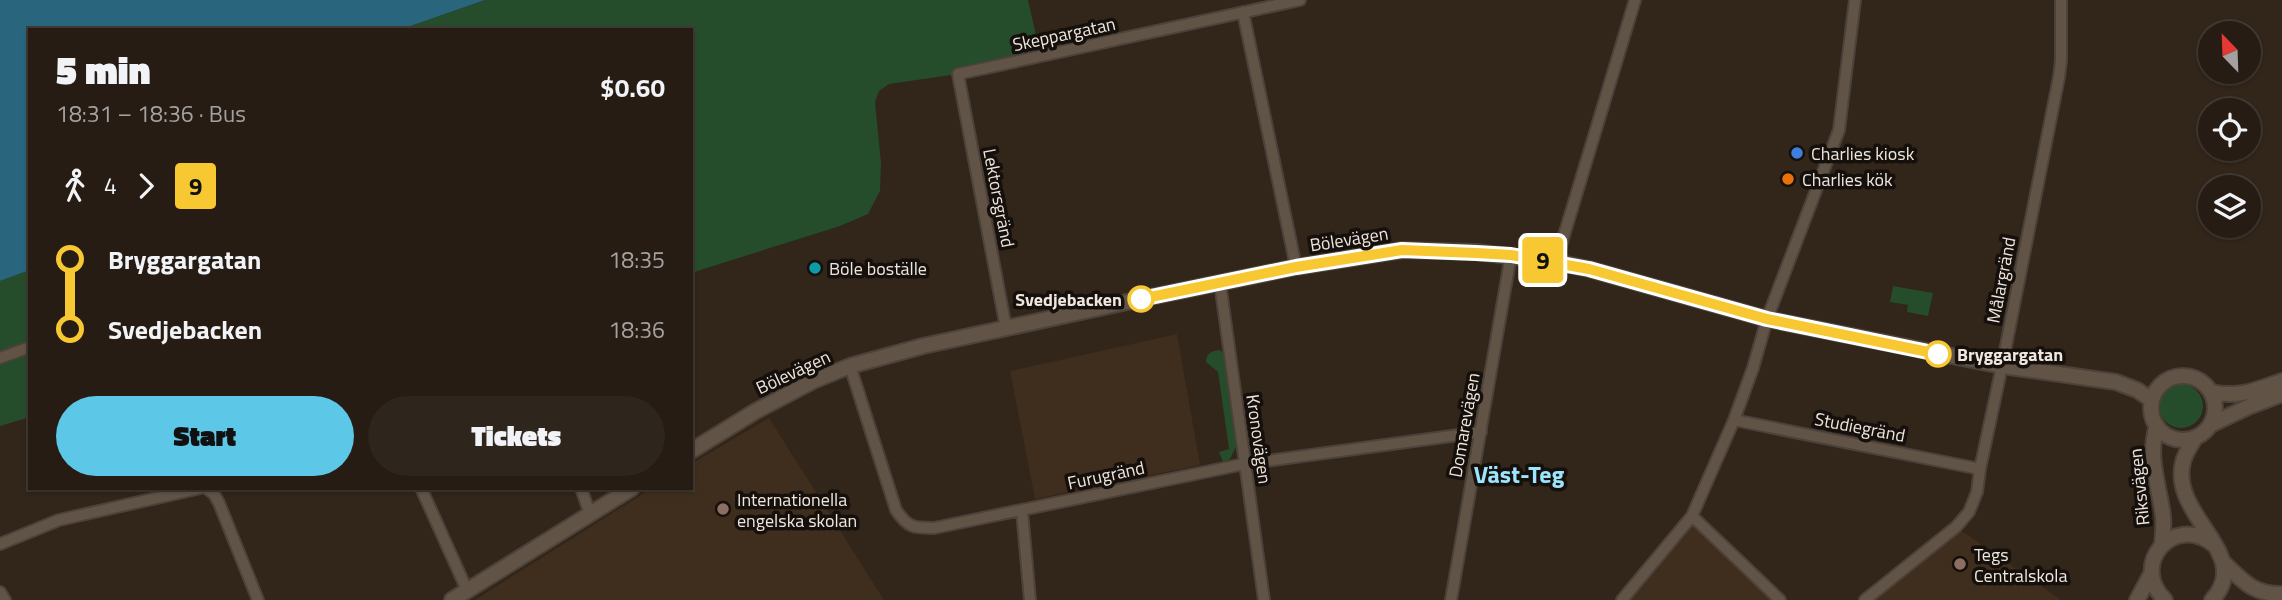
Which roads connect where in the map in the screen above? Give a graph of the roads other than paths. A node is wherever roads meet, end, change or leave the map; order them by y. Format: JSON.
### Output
{"nodes":[{"id":1,"x":1300,"y":0,"type":"edge"},
{"id":2,"x":1635,"y":0,"type":"edge"},
{"id":3,"x":1855,"y":0,"type":"edge"},
{"id":4,"x":2061,"y":0,"type":"edge"},
{"id":5,"x":1243,"y":12,"type":"junction"},
{"id":6,"x":958,"y":74,"type":"joint"},
{"id":7,"x":1511,"y":255,"type":"junction"},
{"id":8,"x":1556,"y":262,"type":"junction"},
{"id":9,"x":1296,"y":267,"type":"junction"},
{"id":10,"x":1220,"y":283,"type":"junction"},
{"id":11,"x":1767,"y":319,"type":"junction"},
{"id":12,"x":1006,"y":328,"type":"junction"},
{"id":13,"x":28,"y":348,"type":"edge"},
{"id":14,"x":0,"y":358,"type":"edge"},
{"id":15,"x":850,"y":366,"type":"junction"},
{"id":16,"x":2002,"y":366,"type":"junction"},
{"id":17,"x":2282,"y":381,"type":"edge"},
{"id":18,"x":2211,"y":392,"type":"junction"},
{"id":19,"x":2282,"y":394,"type":"edge"},
{"id":20,"x":2152,"y":400,"type":"junction"},
{"id":21,"x":1734,"y":420,"type":"junction"},
{"id":22,"x":2210,"y":425,"type":"junction"},
{"id":23,"x":2157,"y":426,"type":"junction"},
{"id":24,"x":1481,"y":432,"type":"junction"},
{"id":25,"x":2195,"y":438,"type":"junction"},
{"id":26,"x":693,"y":450,"type":"edge"},
{"id":27,"x":1244,"y":464,"type":"junction"},
{"id":28,"x":1980,"y":469,"type":"junction"},
{"id":29,"x":194,"y":490,"type":"edge"},
{"id":30,"x":207,"y":490,"type":"edge"},
{"id":31,"x":422,"y":490,"type":"edge"},
{"id":32,"x":581,"y":490,"type":"edge"},
{"id":33,"x":629,"y":490,"type":"edge"},
{"id":34,"x":1022,"y":511,"type":"junction"},
{"id":35,"x":590,"y":514,"type":"junction"},
{"id":36,"x":1692,"y":516,"type":"junction"},
{"id":37,"x":0,"y":544,"type":"edge"},
{"id":38,"x":2162,"y":545,"type":"junction"},
{"id":39,"x":2216,"y":547,"type":"junction"},
{"id":40,"x":2224,"y":563,"type":"junction"},
{"id":41,"x":2151,"y":574,"type":"junction"},
{"id":42,"x":467,"y":590,"type":"junction"},
{"id":43,"x":0,"y":592,"type":"edge"},
{"id":44,"x":2282,"y":594,"type":"edge"},
{"id":45,"x":5,"y":600,"type":"edge"},
{"id":46,"x":258,"y":600,"type":"edge"},
{"id":47,"x":452,"y":600,"type":"edge"},
{"id":48,"x":1030,"y":600,"type":"edge"},
{"id":49,"x":1264,"y":600,"type":"edge"},
{"id":50,"x":1451,"y":600,"type":"edge"},
{"id":51,"x":1622,"y":600,"type":"edge"},
{"id":52,"x":1780,"y":600,"type":"edge"},
{"id":53,"x":1865,"y":600,"type":"edge"},
{"id":54,"x":2137,"y":600,"type":"edge"},
{"id":55,"x":2165,"y":600,"type":"edge"},
{"id":56,"x":2212,"y":600,"type":"edge"}],
"edges":[{"from":1,"to":5,"type":"street","name":"Skeppargatan"},
{"from":2,"to":8,"type":"street"},
{"from":3,"to":11,"type":"street"},
{"from":4,"to":16,"type":"street","name":"Målargränd"},
{"from":5,"to":6,"type":"street","name":"Skeppargatan"},
{"from":5,"to":9,"type":"street"},
{"from":6,"to":12,"type":"street","name":"Lektorsgränd"},
{"from":7,"to":8,"type":"street","name":"Bölevägen"},
{"from":7,"to":9,"type":"street","name":"Bölevägen"},
{"from":7,"to":24,"type":"street","name":"Domarevägen"},
{"from":8,"to":11,"type":"street","name":"Bölevägen"},
{"from":9,"to":10,"type":"street","name":"Bölevägen"},
{"from":10,"to":12,"type":"street","name":"Bölevägen"},
{"from":10,"to":27,"type":"street","name":"Kronovägen"},
{"from":11,"to":16,"type":"street","name":"Bölevägen"},
{"from":11,"to":21,"type":"street"},
{"from":12,"to":15,"type":"street","name":"Bölevägen"},
{"from":13,"to":14,"type":"street"},
{"from":15,"to":26,"type":"street","name":"Bölevägen"},
{"from":15,"to":34,"type":"street","name":"Furugränd"},
{"from":16,"to":20,"type":"street","name":"Bölevägen"},
{"from":16,"to":28,"type":"street","name":"Målargränd"},
{"from":17,"to":18,"type":"street"},
{"from":18,"to":20,"type":"street"},
{"from":18,"to":22,"type":"street"},
{"from":19,"to":22,"type":"street"},
{"from":20,"to":23,"type":"street"},
{"from":21,"to":28,"type":"street","name":"Studiegränd"},
{"from":21,"to":36,"type":"street"},
{"from":22,"to":25,"type":"street"},
{"from":23,"to":25,"type":"street"},
{"from":23,"to":38,"type":"street","name":"Riksvägen"},
{"from":24,"to":27,"type":"street","name":"Furugränd"},
{"from":24,"to":50,"type":"street","name":"Domarevägen"},
{"from":25,"to":39,"type":"street"},
{"from":27,"to":34,"type":"street","name":"Furugränd"},
{"from":27,"to":49,"type":"street","name":"Kronovägen"},
{"from":28,"to":53,"type":"street","name":"Målargränd"},
{"from":29,"to":37,"type":"street"},
{"from":30,"to":46,"type":"street"},
{"from":31,"to":42,"type":"street"},
{"from":32,"to":35,"type":"street"},
{"from":33,"to":35,"type":"street"},
{"from":34,"to":48,"type":"street"},
{"from":35,"to":42,"type":"street"},
{"from":36,"to":51,"type":"street"},
{"from":36,"to":52,"type":"street"},
{"from":38,"to":39,"type":"street","name":"Riksvägen"},
{"from":38,"to":41,"type":"street","name":"Riksvägen"},
{"from":39,"to":40,"type":"street"},
{"from":40,"to":44,"type":"street"},
{"from":40,"to":56,"type":"street"},
{"from":41,"to":54,"type":"street","name":"Riksvägen"},
{"from":41,"to":55,"type":"street"},
{"from":42,"to":47,"type":"street"},
{"from":43,"to":45,"type":"street"}]}
